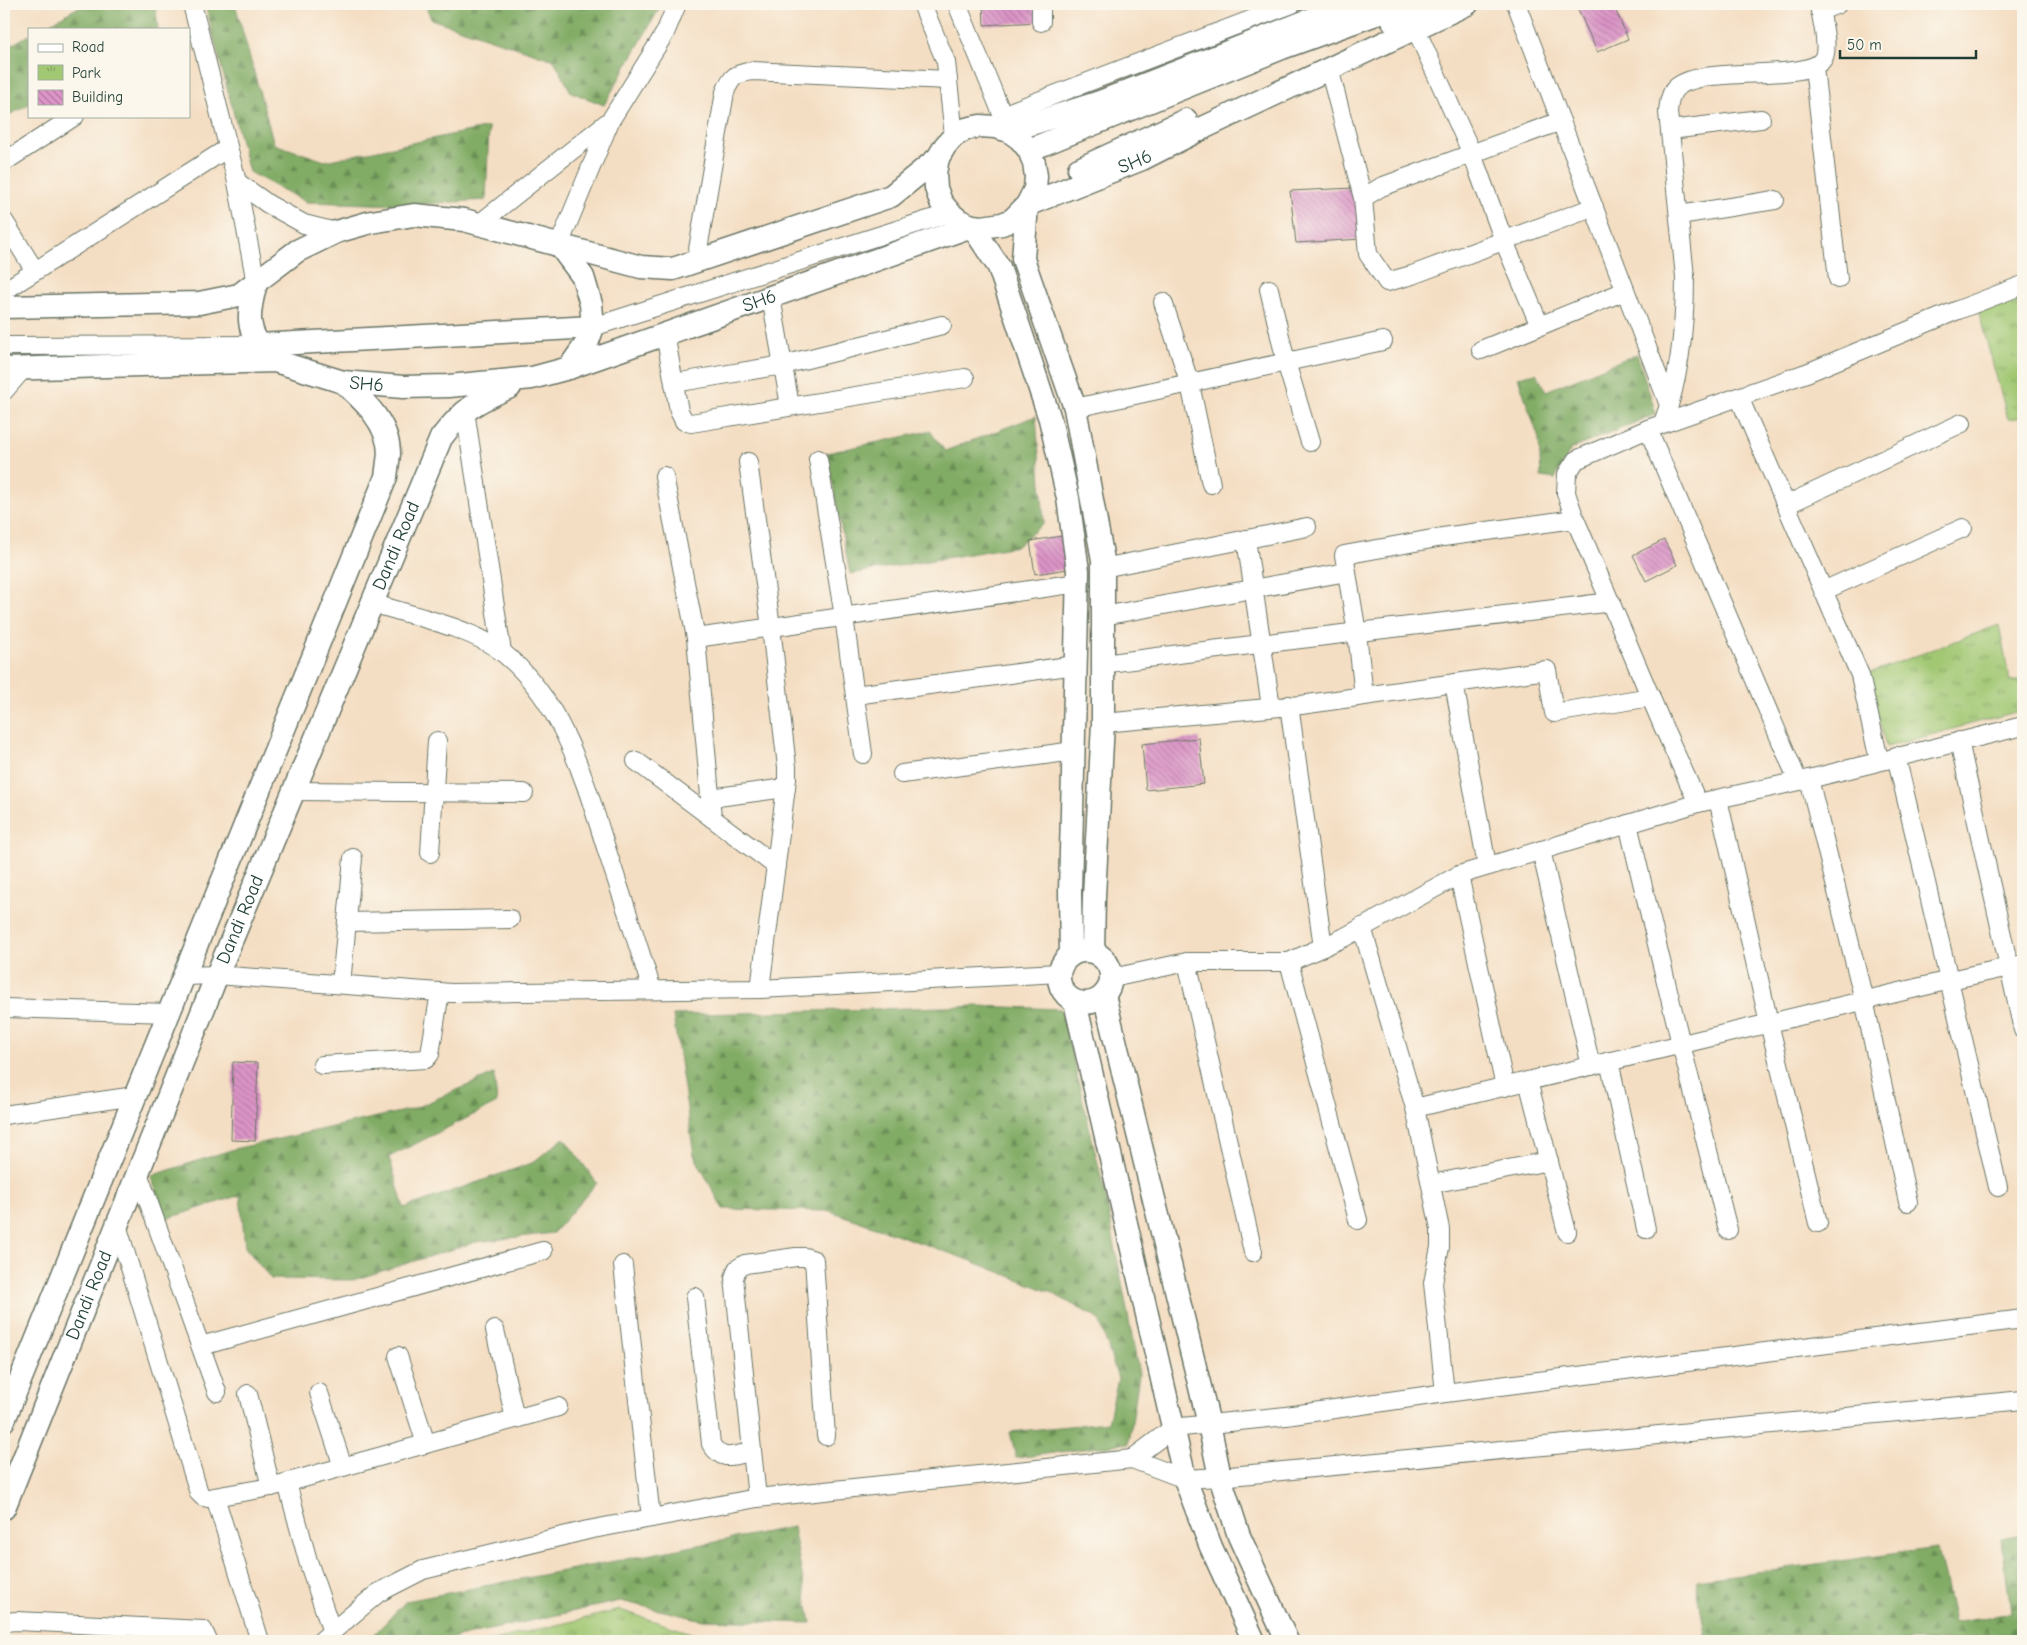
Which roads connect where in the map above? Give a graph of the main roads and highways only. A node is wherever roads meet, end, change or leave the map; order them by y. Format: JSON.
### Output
{"nodes":[{"id":1,"x":1350,"y":4,"type":"edge"},
{"id":2,"x":1404,"y":4,"type":"edge"},
{"id":3,"x":1428,"y":4,"type":"edge"},
{"id":4,"x":1467,"y":4,"type":"edge"},
{"id":5,"x":1005,"y":123,"type":"junction"},
{"id":6,"x":1029,"y":150,"type":"junction"},
{"id":7,"x":938,"y":158,"type":"junction"},
{"id":8,"x":1031,"y":197,"type":"junction"},
{"id":9,"x":972,"y":226,"type":"junction"},
{"id":10,"x":559,"y":245,"type":"junction"},
{"id":11,"x":247,"y":289,"type":"junction"},
{"id":12,"x":4,"y":307,"type":"edge"},
{"id":13,"x":593,"y":327,"type":"junction"},
{"id":14,"x":258,"y":346,"type":"junction"},
{"id":15,"x":275,"y":361,"type":"junction"},
{"id":16,"x":569,"y":368,"type":"junction"},
{"id":17,"x":14,"y":370,"type":"edge"},
{"id":18,"x":532,"y":378,"type":"junction"},
{"id":19,"x":343,"y":382,"type":"junction"},
{"id":20,"x":1094,"y":951,"type":"junction"},
{"id":21,"x":1065,"y":964,"type":"junction"},
{"id":22,"x":1108,"y":987,"type":"junction"},
{"id":23,"x":1076,"y":1002,"type":"junction"},
{"id":24,"x":4,"y":1420,"type":"edge"},
{"id":25,"x":4,"y":1508,"type":"edge"},
{"id":26,"x":1254,"y":1641,"type":"edge"},
{"id":27,"x":1287,"y":1641,"type":"edge"}],
"edges":[{"from":1,"to":5,"type":"main road"},
{"from":2,"to":6,"type":"main road"},
{"from":3,"to":8,"type":"main road"},
{"from":4,"to":8,"type":"main road","name":"SH6"},
{"from":5,"to":6,"type":"main road"},
{"from":5,"to":7,"type":"main road"},
{"from":6,"to":8,"type":"main road"},
{"from":7,"to":9,"type":"main road"},
{"from":7,"to":10,"type":"main road"},
{"from":8,"to":9,"type":"main road","name":"SH6"},
{"from":8,"to":20,"type":"main road"},
{"from":9,"to":16,"type":"main road","name":"SH6"},
{"from":9,"to":21,"type":"main road"},
{"from":10,"to":11,"type":"main road"},
{"from":10,"to":13,"type":"main road"},
{"from":11,"to":12,"type":"main road"},
{"from":11,"to":14,"type":"main road"},
{"from":13,"to":14,"type":"main road"},
{"from":13,"to":16,"type":"main road"},
{"from":14,"to":15,"type":"main road"},
{"from":15,"to":17,"type":"main road","name":"SH6"},
{"from":15,"to":19,"type":"main road","name":"SH6"},
{"from":16,"to":18,"type":"main road","name":"SH6"},
{"from":18,"to":19,"type":"main road","name":"SH6"},
{"from":18,"to":25,"type":"main road","name":"Dandi Road"},
{"from":19,"to":24,"type":"main road","name":"Dandi Road"},
{"from":20,"to":21,"type":"main road"},
{"from":20,"to":22,"type":"main road"},
{"from":21,"to":23,"type":"main road"},
{"from":22,"to":23,"type":"main road"},
{"from":22,"to":27,"type":"main road"},
{"from":23,"to":26,"type":"main road"}]}
